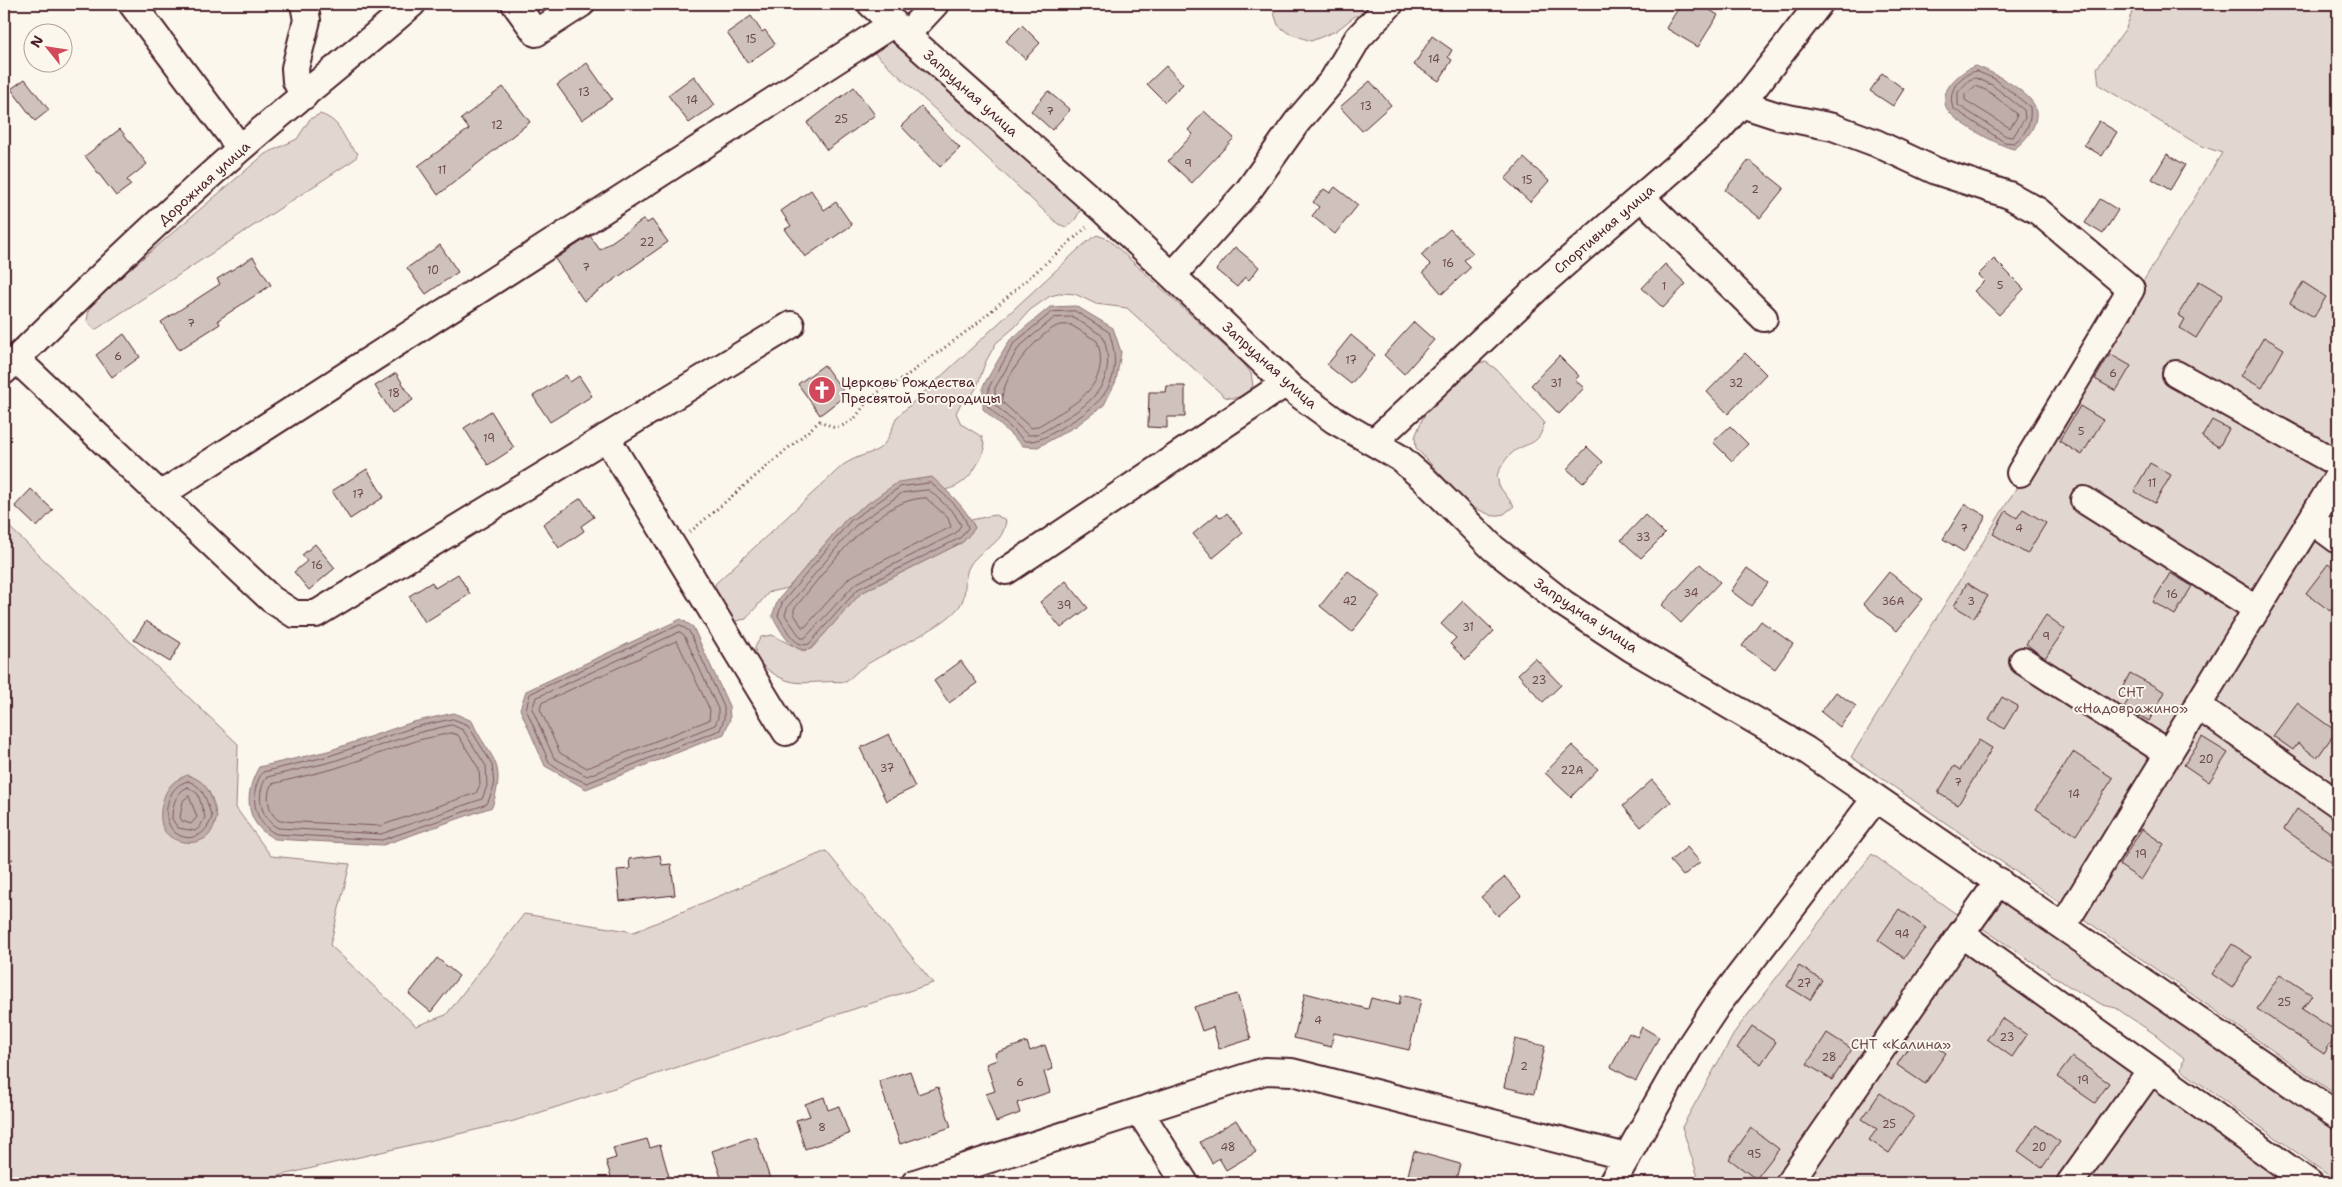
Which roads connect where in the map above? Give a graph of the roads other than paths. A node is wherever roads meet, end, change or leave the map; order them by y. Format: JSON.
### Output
{"nodes":[{"id":1,"x":132,"y":4,"type":"edge"},
{"id":2,"x":304,"y":4,"type":"edge"},
{"id":3,"x":412,"y":4,"type":"edge"},
{"id":4,"x":515,"y":4,"type":"edge"},
{"id":5,"x":581,"y":4,"type":"edge"},
{"id":6,"x":871,"y":4,"type":"edge"},
{"id":7,"x":935,"y":4,"type":"edge"},
{"id":8,"x":1390,"y":4,"type":"edge"},
{"id":9,"x":1819,"y":4,"type":"edge"},
{"id":10,"x":900,"y":29,"type":"junction"},
{"id":11,"x":304,"y":96,"type":"junction"},
{"id":12,"x":1741,"y":104,"type":"junction"},
{"id":13,"x":240,"y":148,"type":"junction"},
{"id":14,"x":1641,"y":197,"type":"junction"},
{"id":15,"x":1173,"y":275,"type":"junction"},
{"id":16,"x":1764,"y":318,"type":"dead end"},
{"id":17,"x":791,"y":325,"type":"dead end"},
{"id":18,"x":10,"y":365,"type":"edge"},
{"id":19,"x":2176,"y":374,"type":"dead end"},
{"id":20,"x":1286,"y":384,"type":"junction"},
{"id":21,"x":606,"y":438,"type":"junction"},
{"id":22,"x":1374,"y":442,"type":"junction"},
{"id":23,"x":2338,"y":464,"type":"edge"},
{"id":24,"x":2020,"y":473,"type":"dead end"},
{"id":25,"x":2338,"y":476,"type":"edge"},
{"id":26,"x":160,"y":495,"type":"junction"},
{"id":27,"x":2084,"y":500,"type":"dead end"},
{"id":28,"x":2311,"y":520,"type":"junction"},
{"id":29,"x":2338,"y":540,"type":"edge"},
{"id":30,"x":1006,"y":571,"type":"dead end"},
{"id":31,"x":2257,"y":609,"type":"junction"},
{"id":32,"x":2022,"y":661,"type":"dead end"},
{"id":33,"x":2198,"y":706,"type":"junction"},
{"id":34,"x":786,"y":732,"type":"dead end"},
{"id":35,"x":2169,"y":754,"type":"junction"},
{"id":36,"x":1876,"y":798,"type":"junction"},
{"id":37,"x":2338,"y":804,"type":"edge"},
{"id":38,"x":1999,"y":881,"type":"junction"},
{"id":39,"x":2063,"y":926,"type":"junction"},
{"id":40,"x":1961,"y":934,"type":"junction"},
{"id":41,"x":2151,"y":1070,"type":"junction"},
{"id":42,"x":1140,"y":1112,"type":"junction"},
{"id":43,"x":2338,"y":1116,"type":"edge"},
{"id":44,"x":1627,"y":1157,"type":"junction"},
{"id":45,"x":915,"y":1183,"type":"edge"},
{"id":46,"x":1185,"y":1183,"type":"edge"},
{"id":47,"x":1612,"y":1183,"type":"edge"},
{"id":48,"x":1789,"y":1183,"type":"edge"},
{"id":49,"x":2070,"y":1183,"type":"edge"},
{"id":50,"x":2309,"y":1183,"type":"edge"}],
"edges":[{"from":1,"to":13,"type":"street"},
{"from":2,"to":11,"type":"street"},
{"from":3,"to":11,"type":"street","name":"Дорожная улица"},
{"from":4,"to":5,"type":"street"},
{"from":6,"to":10,"type":"street","name":"Запрудная улица"},
{"from":7,"to":10,"type":"street"},
{"from":8,"to":15,"type":"street"},
{"from":9,"to":12,"type":"street","name":"Спортивная улица"},
{"from":10,"to":15,"type":"street","name":"Запрудная улица"},
{"from":10,"to":26,"type":"street"},
{"from":11,"to":13,"type":"street","name":"Дорожная улица"},
{"from":12,"to":14,"type":"street","name":"Спортивная улица"},
{"from":12,"to":24,"type":"street"},
{"from":13,"to":18,"type":"street","name":"Дорожная улица"},
{"from":14,"to":16,"type":"street"},
{"from":14,"to":22,"type":"street","name":"Спортивная улица"},
{"from":15,"to":20,"type":"street","name":"Запрудная улица"},
{"from":17,"to":21,"type":"street"},
{"from":18,"to":26,"type":"street"},
{"from":19,"to":23,"type":"street"},
{"from":20,"to":22,"type":"street","name":"Запрудная улица"},
{"from":20,"to":30,"type":"street"},
{"from":21,"to":26,"type":"street"},
{"from":21,"to":34,"type":"street"},
{"from":22,"to":36,"type":"street","name":"Запрудная улица"},
{"from":25,"to":28,"type":"street"},
{"from":27,"to":31,"type":"street"},
{"from":28,"to":29,"type":"street"},
{"from":28,"to":31,"type":"street"},
{"from":31,"to":33,"type":"street"},
{"from":32,"to":35,"type":"street"},
{"from":33,"to":35,"type":"street"},
{"from":33,"to":37,"type":"street"},
{"from":35,"to":39,"type":"street"},
{"from":36,"to":38,"type":"street","name":"Запрудная улица"},
{"from":36,"to":44,"type":"street"},
{"from":38,"to":39,"type":"street","name":"Запрудная улица"},
{"from":38,"to":40,"type":"street"},
{"from":39,"to":43,"type":"street","name":"Запрудная улица"},
{"from":40,"to":41,"type":"street"},
{"from":40,"to":48,"type":"street"},
{"from":41,"to":49,"type":"street"},
{"from":41,"to":50,"type":"street"},
{"from":42,"to":44,"type":"street"},
{"from":42,"to":45,"type":"street"},
{"from":42,"to":46,"type":"street"},
{"from":44,"to":47,"type":"street"}]}
